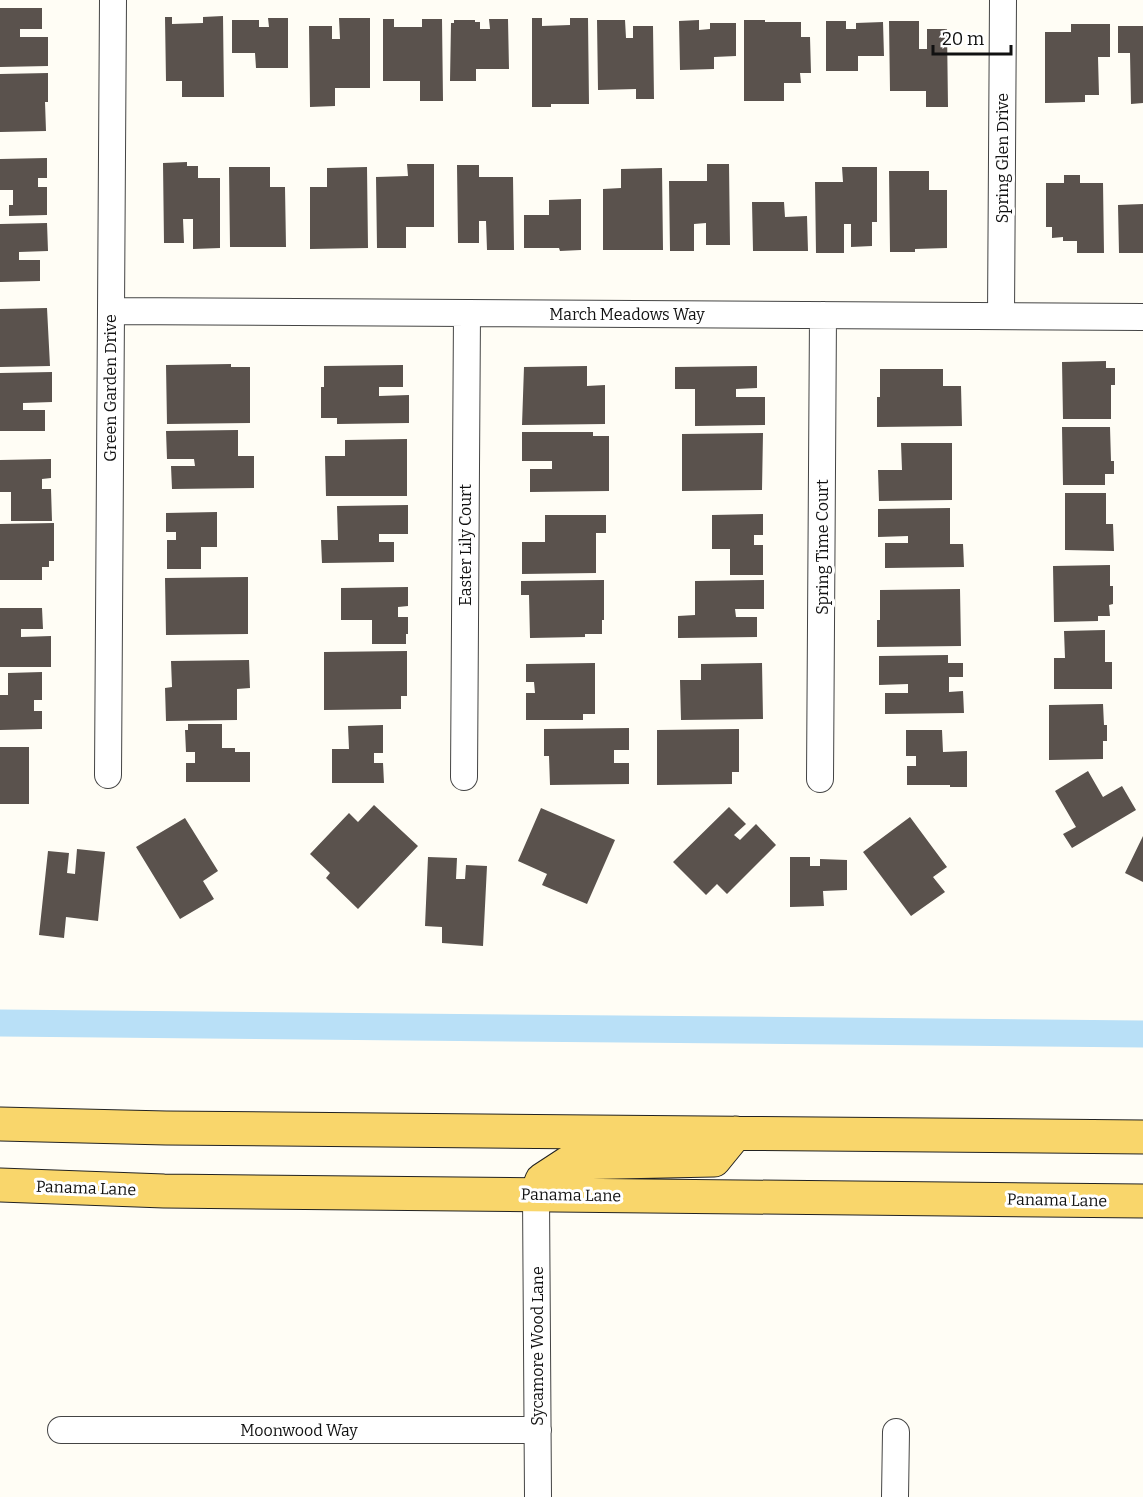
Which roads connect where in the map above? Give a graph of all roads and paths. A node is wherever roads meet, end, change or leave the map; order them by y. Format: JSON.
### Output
{"nodes":[{"id":1,"x":113,"y":0,"type":"edge"},
{"id":2,"x":1003,"y":0,"type":"edge"},
{"id":3,"x":111,"y":311,"type":"junction"},
{"id":4,"x":467,"y":313,"type":"junction"},
{"id":5,"x":823,"y":315,"type":"junction"},
{"id":6,"x":1001,"y":316,"type":"junction"},
{"id":7,"x":1143,"y":317,"type":"edge"},
{"id":8,"x":108,"y":775,"type":"dead end"},
{"id":9,"x":464,"y":777,"type":"dead end"},
{"id":10,"x":820,"y":779,"type":"dead end"},
{"id":11,"x":0,"y":1124,"type":"edge"},
{"id":12,"x":736,"y":1133,"type":"junction"},
{"id":13,"x":1143,"y":1137,"type":"edge"},
{"id":14,"x":0,"y":1185,"type":"edge"},
{"id":15,"x":536,"y":1195,"type":"junction"},
{"id":16,"x":1143,"y":1201,"type":"edge"},
{"id":17,"x":61,"y":1430,"type":"dead end"},
{"id":18,"x":538,"y":1430,"type":"junction"},
{"id":19,"x":896,"y":1432,"type":"dead end"},
{"id":20,"x":538,"y":1497,"type":"edge"},
{"id":21,"x":895,"y":1497,"type":"edge"}],
"edges":[{"from":1,"to":3,"type":"street","name":"Green Garden Drive"},
{"from":2,"to":6,"type":"street","name":"Spring Glen Drive"},
{"from":3,"to":4,"type":"street","name":"March Meadows Way"},
{"from":3,"to":8,"type":"street","name":"Green Garden Drive"},
{"from":4,"to":5,"type":"street","name":"March Meadows Way"},
{"from":4,"to":9,"type":"street","name":"Easter Lily Court"},
{"from":5,"to":6,"type":"street","name":"March Meadows Way"},
{"from":5,"to":10,"type":"street","name":"Spring Time Court"},
{"from":6,"to":7,"type":"street","name":"March Meadows Way"},
{"from":11,"to":12,"type":"main road"},
{"from":12,"to":13,"type":"main road"},
{"from":12,"to":15,"type":"main road"},
{"from":14,"to":15,"type":"main road","name":"Panama Lane"},
{"from":15,"to":16,"type":"main road","name":"Panama Lane"},
{"from":15,"to":18,"type":"street","name":"Sycamore Wood Lane"},
{"from":17,"to":18,"type":"street","name":"Moonwood Way"},
{"from":18,"to":20,"type":"street","name":"Sycamore Wood Lane"},
{"from":19,"to":21,"type":"street"}]}
